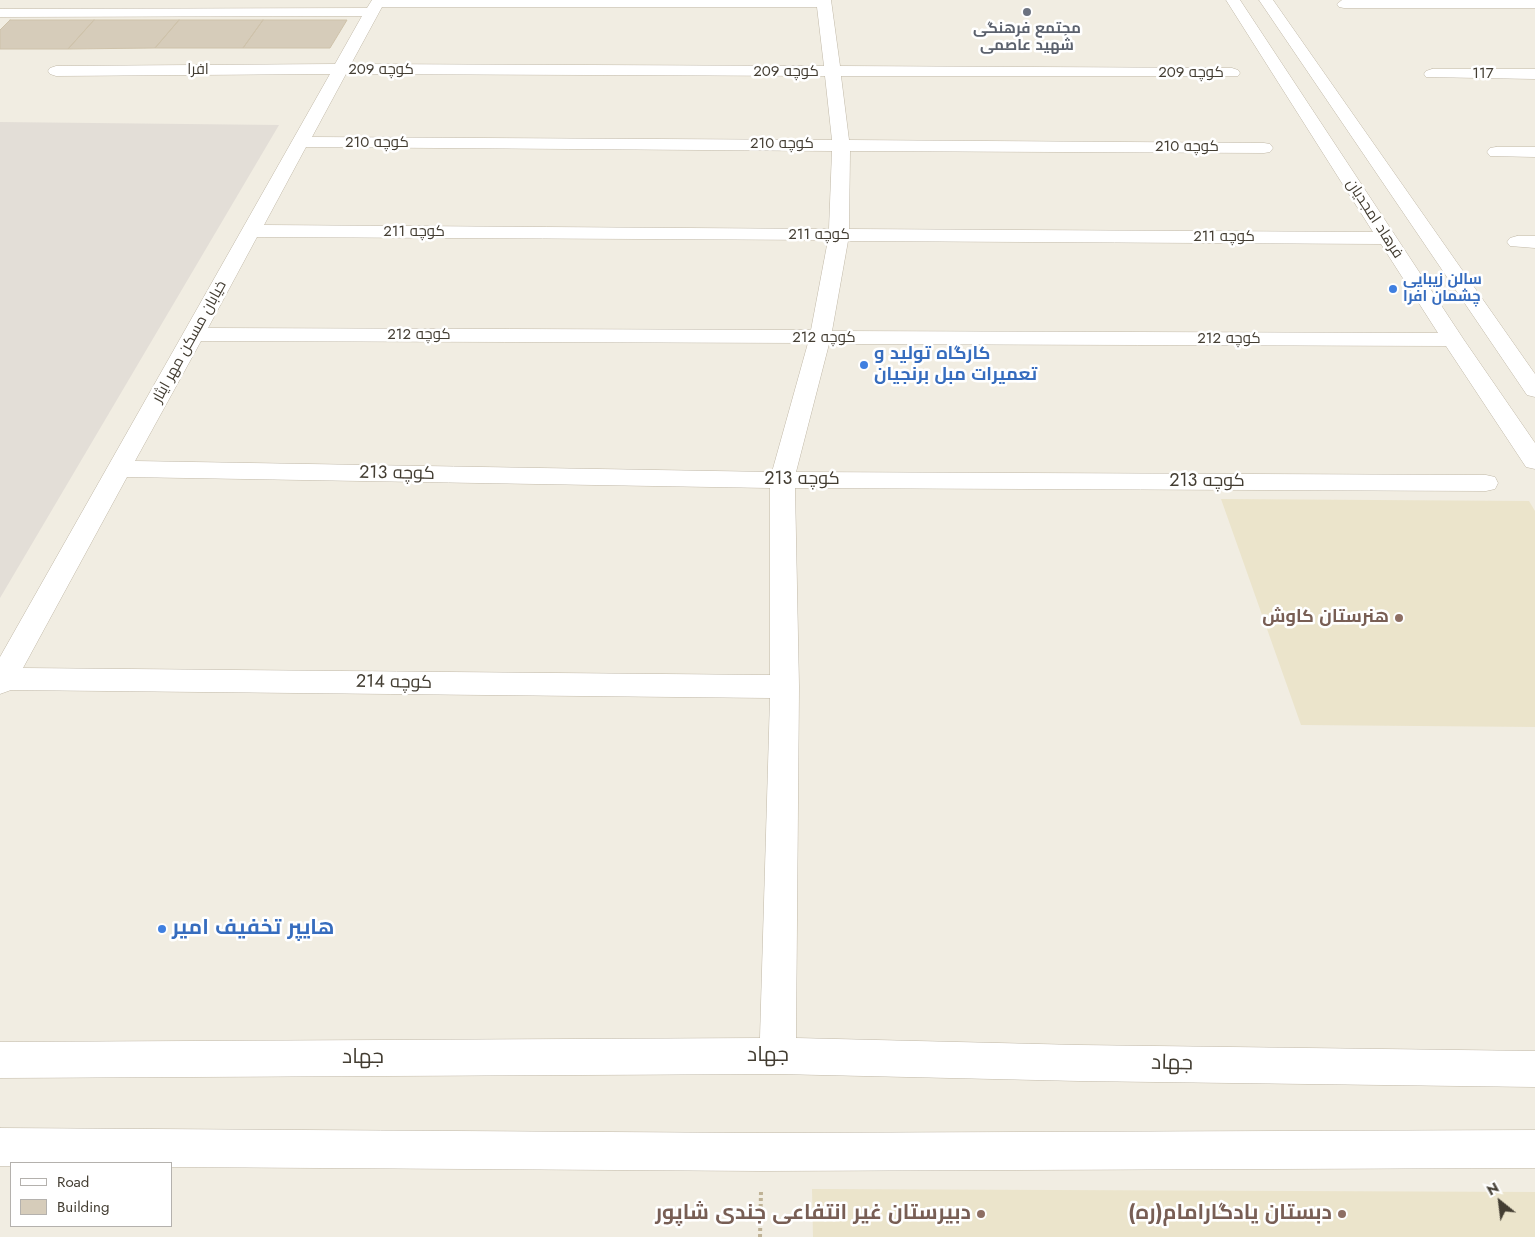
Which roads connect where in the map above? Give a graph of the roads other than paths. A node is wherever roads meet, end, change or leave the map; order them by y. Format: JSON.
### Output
{"nodes":[{"id":1,"x":1233,"y":0,"type":"edge"},
{"id":2,"x":1266,"y":0,"type":"edge"},
{"id":3,"x":824,"y":2,"type":"edge"},
{"id":4,"x":1344,"y":4,"type":"dead end"},
{"id":5,"x":1535,"y":4,"type":"edge"},
{"id":6,"x":377,"y":5,"type":"edge"},
{"id":7,"x":0,"y":12,"type":"edge"},
{"id":8,"x":340,"y":69,"type":"junction"},
{"id":9,"x":56,"y":71,"type":"dead end"},
{"id":10,"x":832,"y":72,"type":"junction"},
{"id":11,"x":1232,"y":74,"type":"dead end"},
{"id":12,"x":1432,"y":74,"type":"dead end"},
{"id":13,"x":1535,"y":74,"type":"edge"},
{"id":14,"x":300,"y":142,"type":"junction"},
{"id":15,"x":841,"y":144,"type":"junction"},
{"id":16,"x":1264,"y":148,"type":"dead end"},
{"id":17,"x":1496,"y":152,"type":"dead end"},
{"id":18,"x":1535,"y":152,"type":"edge"},
{"id":19,"x":251,"y":231,"type":"junction"},
{"id":20,"x":839,"y":235,"type":"junction"},
{"id":21,"x":1386,"y":238,"type":"junction"},
{"id":22,"x":194,"y":334,"type":"junction"},
{"id":23,"x":820,"y":338,"type":"junction"},
{"id":24,"x":1453,"y":340,"type":"junction"},
{"id":25,"x":1535,"y":390,"type":"edge"},
{"id":26,"x":1535,"y":461,"type":"edge"},
{"id":27,"x":119,"y":469,"type":"junction"},
{"id":28,"x":782,"y":480,"type":"junction"},
{"id":29,"x":1486,"y":483,"type":"dead end"},
{"id":30,"x":1,"y":681,"type":"edge"},
{"id":31,"x":785,"y":687,"type":"junction"},
{"id":32,"x":778,"y":1056,"type":"junction"},
{"id":33,"x":0,"y":1060,"type":"edge"},
{"id":34,"x":1535,"y":1069,"type":"edge"},
{"id":35,"x":0,"y":1147,"type":"edge"},
{"id":36,"x":1535,"y":1149,"type":"edge"}],
"edges":[{"from":1,"to":21,"type":"street","name":"فرهاد امجدیان"},
{"from":2,"to":25,"type":"street","name":"فرهاد امجدیان"},
{"from":3,"to":6,"type":"street"},
{"from":3,"to":10,"type":"street"},
{"from":4,"to":5,"type":"street"},
{"from":6,"to":7,"type":"street"},
{"from":6,"to":8,"type":"street","name":"خیابان مسکن مهر ایثار"},
{"from":8,"to":9,"type":"street","name":"افرا"},
{"from":8,"to":10,"type":"street","name":"کوچه 209"},
{"from":8,"to":14,"type":"street","name":"خیابان مسکن مهر ایثار"},
{"from":10,"to":11,"type":"street","name":"کوچه 209"},
{"from":10,"to":15,"type":"street"},
{"from":12,"to":13,"type":"street","name":"117"},
{"from":14,"to":15,"type":"street","name":"کوچه 210"},
{"from":14,"to":19,"type":"street","name":"خیابان مسکن مهر ایثار"},
{"from":15,"to":16,"type":"street","name":"کوچه 210"},
{"from":15,"to":20,"type":"street"},
{"from":17,"to":18,"type":"street"},
{"from":19,"to":20,"type":"street","name":"کوچه 211"},
{"from":19,"to":22,"type":"street","name":"خیابان مسکن مهر ایثار"},
{"from":20,"to":21,"type":"street","name":"کوچه 211"},
{"from":20,"to":23,"type":"street"},
{"from":21,"to":24,"type":"street","name":"فرهاد امجدیان"},
{"from":22,"to":23,"type":"street","name":"کوچه 212"},
{"from":22,"to":27,"type":"street","name":"خیابان مسکن مهر ایثار"},
{"from":23,"to":24,"type":"street","name":"کوچه 212"},
{"from":23,"to":28,"type":"street"},
{"from":24,"to":26,"type":"street","name":"فرهاد امجدیان"},
{"from":27,"to":28,"type":"street","name":"کوچه 213"},
{"from":27,"to":30,"type":"street","name":"خیابان مسکن مهر ایثار"},
{"from":28,"to":29,"type":"street","name":"کوچه 213"},
{"from":28,"to":31,"type":"street"},
{"from":30,"to":31,"type":"street","name":"کوچه 214"},
{"from":31,"to":32,"type":"street"},
{"from":32,"to":33,"type":"street","name":"جهاد"},
{"from":32,"to":34,"type":"street","name":"جهاد"},
{"from":35,"to":36,"type":"street"}]}
